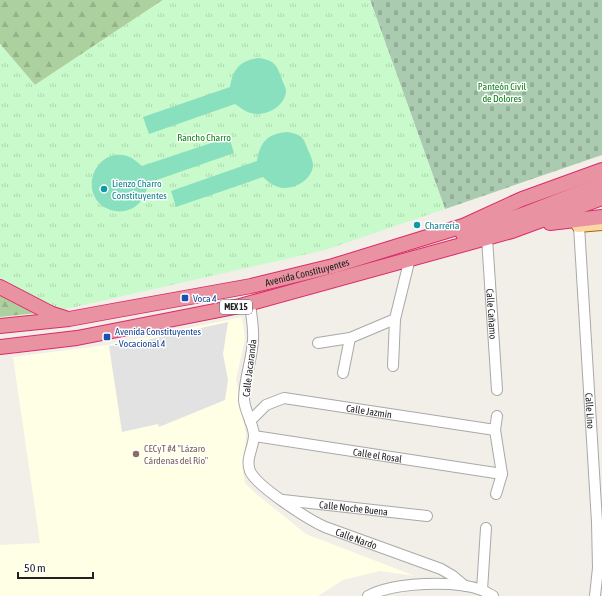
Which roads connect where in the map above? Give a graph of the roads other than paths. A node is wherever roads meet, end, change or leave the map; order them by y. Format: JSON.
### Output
{"nodes":[{"id":1,"x":602,"y":170,"type":"edge"},
{"id":2,"x":602,"y":184,"type":"edge"},
{"id":3,"x":602,"y":198,"type":"edge"},
{"id":4,"x":602,"y":217,"type":"edge"},
{"id":5,"x":562,"y":221,"type":"junction"},
{"id":6,"x":602,"y":224,"type":"edge"},
{"id":7,"x":579,"y":226,"type":"junction"},
{"id":8,"x":512,"y":231,"type":"junction"},
{"id":9,"x":487,"y":238,"type":"junction"},
{"id":10,"x":380,"y":252,"type":"junction"},
{"id":11,"x":410,"y":258,"type":"junction"},
{"id":12,"x":0,"y":287,"type":"edge"},
{"id":13,"x":250,"y":303,"type":"junction"},
{"id":14,"x":69,"y":318,"type":"junction"},
{"id":15,"x":395,"y":319,"type":"junction"},
{"id":16,"x":0,"y":326,"type":"edge"},
{"id":17,"x":350,"y":338,"type":"junction"},
{"id":18,"x":318,"y":342,"type":"dead end"},
{"id":19,"x":0,"y":347,"type":"edge"},
{"id":20,"x":393,"y":366,"type":"dead end"},
{"id":21,"x":342,"y":373,"type":"dead end"},
{"id":22,"x":497,"y":390,"type":"dead end"},
{"id":23,"x":497,"y":416,"type":"dead end"},
{"id":24,"x":250,"y":421,"type":"junction"},
{"id":25,"x":495,"y":430,"type":"junction"},
{"id":26,"x":254,"y":436,"type":"junction"},
{"id":27,"x":502,"y":474,"type":"junction"},
{"id":28,"x":254,"y":477,"type":"joint"},
{"id":29,"x":496,"y":494,"type":"dead end"},
{"id":30,"x":280,"y":500,"type":"junction"},
{"id":31,"x":427,"y":516,"type":"dead end"},
{"id":32,"x":486,"y":528,"type":"dead end"},
{"id":33,"x":466,"y":586,"type":"junction"},
{"id":34,"x":482,"y":590,"type":"junction"},
{"id":35,"x":368,"y":596,"type":"edge"},
{"id":36,"x":493,"y":596,"type":"edge"},
{"id":37,"x":595,"y":596,"type":"edge"}],
"edges":[{"from":1,"to":10,"type":"highway","name":"Avenida Constituyentes","number":"MEX 15"},
{"from":2,"to":10,"type":"highway"},
{"from":3,"to":8,"type":"highway","name":"Avenida Constituyentes","number":"MEX 15"},
{"from":4,"to":5,"type":"highway"},
{"from":5,"to":7,"type":"main road"},
{"from":5,"to":8,"type":"highway"},
{"from":6,"to":7,"type":"main road"},
{"from":7,"to":37,"type":"street","name":"Calle Lino"},
{"from":8,"to":9,"type":"highway","name":"Avenida Constituyentes","number":"MEX 15"},
{"from":9,"to":11,"type":"highway","name":"Avenida Constituyentes","number":"MEX 15"},
{"from":9,"to":22,"type":"street","name":"Calle Cañamo"},
{"from":10,"to":14,"type":"highway","name":"Avenida Constituyentes","number":"MEX 15"},
{"from":11,"to":13,"type":"highway","name":"Avenida Constituyentes","number":"MEX 15"},
{"from":11,"to":15,"type":"street"},
{"from":12,"to":14,"type":"highway"},
{"from":13,"to":19,"type":"highway","name":"Avenida Constituyentes","number":"MEX 15"},
{"from":13,"to":24,"type":"street","name":"Calle Jacaranda"},
{"from":14,"to":16,"type":"highway","name":"Avenida Constituyentes","number":"MEX 15"},
{"from":15,"to":17,"type":"street"},
{"from":15,"to":20,"type":"street"},
{"from":17,"to":18,"type":"street"},
{"from":17,"to":21,"type":"street"},
{"from":23,"to":25,"type":"street"},
{"from":24,"to":25,"type":"street","name":"Calle Jazmín"},
{"from":24,"to":26,"type":"street","name":"Calle Jacaranda"},
{"from":25,"to":27,"type":"street"},
{"from":26,"to":27,"type":"street","name":"Calle el Rosal"},
{"from":26,"to":28,"type":"street","name":"Calle Jacaranda"},
{"from":27,"to":29,"type":"street"},
{"from":28,"to":30,"type":"street","name":"Calle Nardo"},
{"from":30,"to":31,"type":"street","name":"Calle Noche Buena"},
{"from":30,"to":33,"type":"street","name":"Calle Nardo"},
{"from":32,"to":34,"type":"street"},
{"from":33,"to":34,"type":"street"},
{"from":33,"to":35,"type":"street"},
{"from":34,"to":36,"type":"street"}]}
